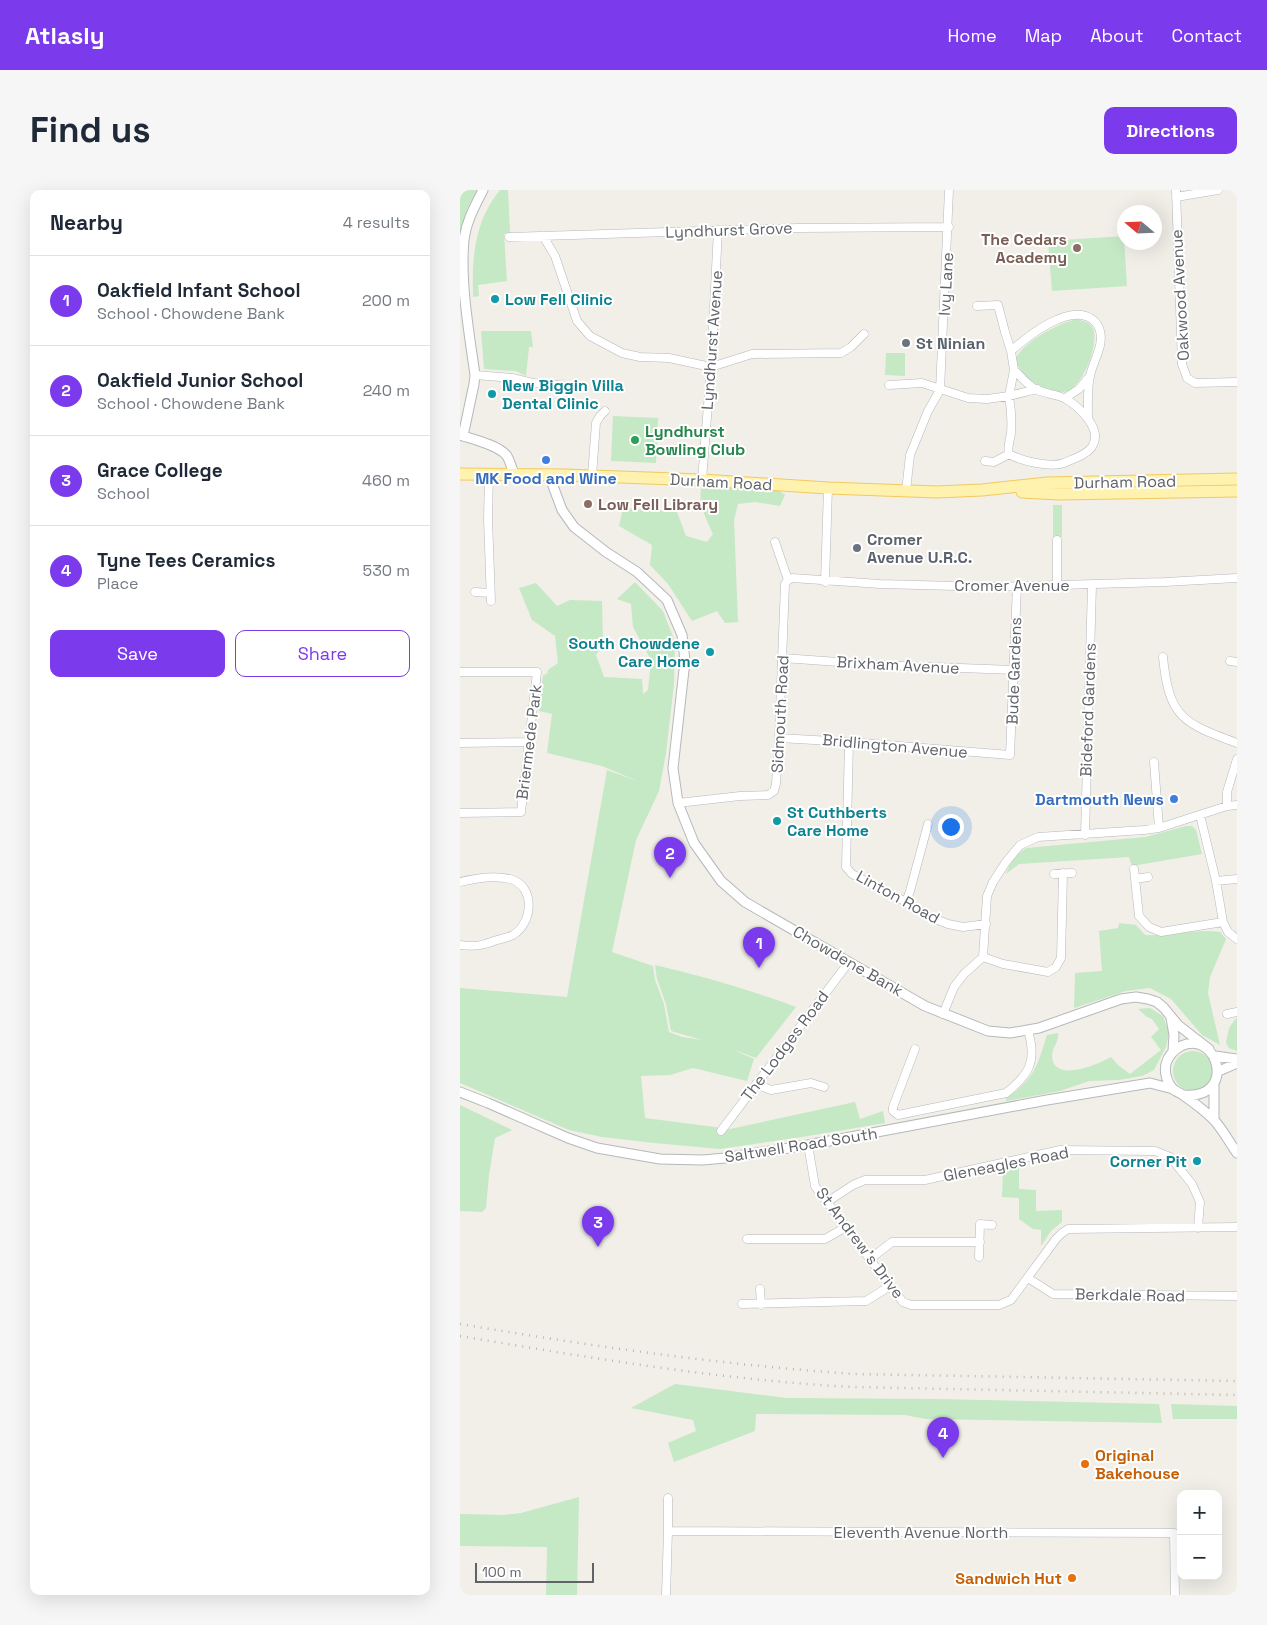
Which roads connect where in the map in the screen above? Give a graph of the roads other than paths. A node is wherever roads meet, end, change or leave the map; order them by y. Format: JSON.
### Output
{"nodes":[{"id":1,"x":483,"y":190,"type":"edge"},
{"id":2,"x":949,"y":190,"type":"edge"},
{"id":3,"x":1218,"y":190,"type":"edge"},
{"id":4,"x":1176,"y":193,"type":"edge"},
{"id":5,"x":949,"y":227,"type":"junction"},
{"id":6,"x":718,"y":230,"type":"junction"},
{"id":7,"x":543,"y":236,"type":"junction"},
{"id":8,"x":508,"y":237,"type":"dead end"},
{"id":9,"x":461,"y":276,"type":"edge"},
{"id":10,"x":977,"y":306,"type":"dead end"},
{"id":11,"x":864,"y":334,"type":"dead end"},
{"id":12,"x":1011,"y":351,"type":"junction"},
{"id":13,"x":711,"y":367,"type":"junction"},
{"id":14,"x":1014,"y":370,"type":"junction"},
{"id":15,"x":474,"y":375,"type":"junction"},
{"id":16,"x":1090,"y":376,"type":"junction"},
{"id":17,"x":1237,"y":382,"type":"edge"},
{"id":18,"x":889,"y":384,"type":"dead end"},
{"id":19,"x":580,"y":386,"type":"dead end"},
{"id":20,"x":940,"y":390,"type":"junction"},
{"id":21,"x":1036,"y":390,"type":"junction"},
{"id":22,"x":1009,"y":396,"type":"junction"},
{"id":23,"x":1065,"y":398,"type":"junction"},
{"id":24,"x":605,"y":411,"type":"dead end"},
{"id":25,"x":1088,"y":418,"type":"junction"},
{"id":26,"x":462,"y":436,"type":"edge"},
{"id":27,"x":1009,"y":454,"type":"junction"},
{"id":28,"x":984,"y":461,"type":"dead end"},
{"id":29,"x":460,"y":474,"type":"edge"},
{"id":30,"x":489,"y":474,"type":"junction"},
{"id":31,"x":514,"y":474,"type":"junction"},
{"id":32,"x":549,"y":475,"type":"junction"},
{"id":33,"x":592,"y":476,"type":"junction"},
{"id":34,"x":1237,"y":479,"type":"edge"},
{"id":35,"x":702,"y":480,"type":"junction"},
{"id":36,"x":828,"y":488,"type":"junction"},
{"id":37,"x":982,"y":490,"type":"junction"},
{"id":38,"x":906,"y":491,"type":"junction"},
{"id":39,"x":1237,"y":491,"type":"edge"},
{"id":40,"x":1057,"y":540,"type":"dead end"},
{"id":41,"x":775,"y":542,"type":"dead end"},
{"id":42,"x":1237,"y":578,"type":"edge"},
{"id":43,"x":788,"y":580,"type":"junction"},
{"id":44,"x":825,"y":582,"type":"junction"},
{"id":45,"x":1057,"y":585,"type":"junction"},
{"id":46,"x":1092,"y":585,"type":"junction"},
{"id":47,"x":1017,"y":586,"type":"junction"},
{"id":48,"x":475,"y":592,"type":"dead end"},
{"id":49,"x":1163,"y":657,"type":"dead end"},
{"id":50,"x":783,"y":658,"type":"junction"},
{"id":51,"x":1014,"y":670,"type":"junction"},
{"id":52,"x":460,"y":672,"type":"edge"},
{"id":53,"x":779,"y":738,"type":"junction"},
{"id":54,"x":529,"y":742,"type":"junction"},
{"id":55,"x":849,"y":742,"type":"junction"},
{"id":56,"x":460,"y":743,"type":"edge"},
{"id":57,"x":1237,"y":743,"type":"edge"},
{"id":58,"x":1010,"y":755,"type":"joint"},
{"id":59,"x":1237,"y":759,"type":"edge"},
{"id":60,"x":1154,"y":762,"type":"dead end"},
{"id":61,"x":678,"y":803,"type":"junction"},
{"id":62,"x":1227,"y":806,"type":"junction"},
{"id":63,"x":1237,"y":806,"type":"edge"},
{"id":64,"x":460,"y":812,"type":"edge"},
{"id":65,"x":1200,"y":815,"type":"junction"},
{"id":66,"x":928,"y":824,"type":"dead end"},
{"id":67,"x":1158,"y":828,"type":"junction"},
{"id":68,"x":1085,"y":834,"type":"junction"},
{"id":69,"x":1134,"y":868,"type":"dead end"},
{"id":70,"x":1072,"y":873,"type":"dead end"},
{"id":71,"x":1054,"y":874,"type":"dead end"},
{"id":72,"x":1063,"y":874,"type":"junction"},
{"id":73,"x":1148,"y":877,"type":"dead end"},
{"id":74,"x":1135,"y":879,"type":"junction"},
{"id":75,"x":1237,"y":879,"type":"edge"},
{"id":76,"x":1216,"y":881,"type":"junction"},
{"id":77,"x":460,"y":882,"type":"edge"},
{"id":78,"x":906,"y":902,"type":"junction"},
{"id":79,"x":1223,"y":922,"type":"junction"},
{"id":80,"x":986,"y":924,"type":"junction"},
{"id":81,"x":1237,"y":939,"type":"edge"},
{"id":82,"x":460,"y":945,"type":"edge"},
{"id":83,"x":983,"y":957,"type":"junction"},
{"id":84,"x":849,"y":962,"type":"junction"},
{"id":85,"x":1237,"y":1012,"type":"edge"},
{"id":86,"x":942,"y":1014,"type":"junction"},
{"id":87,"x":1227,"y":1014,"type":"dead end"},
{"id":88,"x":1171,"y":1018,"type":"junction"},
{"id":89,"x":1028,"y":1030,"type":"junction"},
{"id":90,"x":915,"y":1049,"type":"dead end"},
{"id":91,"x":1173,"y":1051,"type":"junction"},
{"id":92,"x":1212,"y":1053,"type":"junction"},
{"id":93,"x":1237,"y":1059,"type":"edge"},
{"id":94,"x":1237,"y":1063,"type":"edge"},
{"id":95,"x":1219,"y":1071,"type":"junction"},
{"id":96,"x":1166,"y":1072,"type":"junction"},
{"id":97,"x":1150,"y":1083,"type":"junction"},
{"id":98,"x":756,"y":1084,"type":"junction"},
{"id":99,"x":1214,"y":1085,"type":"junction"},
{"id":100,"x":824,"y":1087,"type":"dead end"},
{"id":101,"x":1173,"y":1089,"type":"junction"},
{"id":102,"x":460,"y":1092,"type":"edge"},
{"id":103,"x":1184,"y":1095,"type":"junction"},
{"id":104,"x":1214,"y":1120,"type":"junction"},
{"id":105,"x":721,"y":1131,"type":"dead end"},
{"id":106,"x":808,"y":1145,"type":"junction"},
{"id":107,"x":1237,"y":1154,"type":"edge"},
{"id":108,"x":827,"y":1202,"type":"junction"},
{"id":109,"x":992,"y":1224,"type":"dead end"},
{"id":110,"x":846,"y":1227,"type":"junction"},
{"id":111,"x":1237,"y":1227,"type":"edge"},
{"id":112,"x":1198,"y":1228,"type":"junction"},
{"id":113,"x":747,"y":1239,"type":"dead end"},
{"id":114,"x":980,"y":1242,"type":"junction"},
{"id":115,"x":979,"y":1257,"type":"dead end"},
{"id":116,"x":870,"y":1259,"type":"junction"},
{"id":117,"x":1028,"y":1278,"type":"junction"},
{"id":118,"x":890,"y":1286,"type":"junction"},
{"id":119,"x":760,"y":1289,"type":"dead end"},
{"id":120,"x":1237,"y":1296,"type":"edge"},
{"id":121,"x":742,"y":1304,"type":"dead end"},
{"id":122,"x":761,"y":1304,"type":"junction"},
{"id":123,"x":668,"y":1498,"type":"dead end"},
{"id":124,"x":668,"y":1531,"type":"junction"},
{"id":125,"x":666,"y":1595,"type":"edge"},
{"id":126,"x":1174,"y":1595,"type":"edge"}],
"edges":[{"from":1,"to":9,"type":"street"},
{"from":2,"to":5,"type":"street","name":"Ivy Lane"},
{"from":3,"to":4,"type":"street"},
{"from":4,"to":17,"type":"street","name":"Oakwood Avenue"},
{"from":5,"to":6,"type":"street","name":"Lyndhurst Grove"},
{"from":5,"to":20,"type":"street","name":"Ivy Lane"},
{"from":6,"to":7,"type":"street","name":"Lyndhurst Grove"},
{"from":6,"to":13,"type":"street","name":"Lyndhurst Avenue"},
{"from":7,"to":8,"type":"street","name":"Lyndhurst Grove"},
{"from":7,"to":13,"type":"street"},
{"from":9,"to":15,"type":"street"},
{"from":10,"to":12,"type":"street"},
{"from":11,"to":13,"type":"street"},
{"from":12,"to":14,"type":"street"},
{"from":12,"to":16,"type":"street"},
{"from":13,"to":35,"type":"street","name":"Lyndhurst Avenue"},
{"from":14,"to":21,"type":"street"},
{"from":14,"to":22,"type":"street"},
{"from":15,"to":19,"type":"street"},
{"from":15,"to":26,"type":"street"},
{"from":16,"to":23,"type":"street"},
{"from":16,"to":25,"type":"street"},
{"from":18,"to":20,"type":"street"},
{"from":20,"to":22,"type":"street"},
{"from":20,"to":38,"type":"street","name":"Ivy Lane"},
{"from":21,"to":22,"type":"street"},
{"from":21,"to":23,"type":"street"},
{"from":22,"to":27,"type":"street"},
{"from":23,"to":25,"type":"street"},
{"from":24,"to":33,"type":"street"},
{"from":25,"to":27,"type":"street"},
{"from":26,"to":31,"type":"street"},
{"from":27,"to":28,"type":"street"},
{"from":29,"to":30,"type":"main road","name":"Durham Road"},
{"from":30,"to":31,"type":"main road","name":"Durham Road"},
{"from":30,"to":48,"type":"street"},
{"from":31,"to":32,"type":"main road","name":"Durham Road"},
{"from":32,"to":33,"type":"main road","name":"Durham Road"},
{"from":32,"to":61,"type":"street","name":"Chowdene Bank"},
{"from":33,"to":35,"type":"main road","name":"Durham Road"},
{"from":34,"to":37,"type":"main road","name":"Durham Road"},
{"from":35,"to":36,"type":"main road","name":"Durham Road"},
{"from":36,"to":38,"type":"main road","name":"Durham Road"},
{"from":36,"to":44,"type":"street"},
{"from":37,"to":38,"type":"main road","name":"Durham Road"},
{"from":37,"to":39,"type":"main road","name":"Durham Road"},
{"from":40,"to":45,"type":"street"},
{"from":41,"to":43,"type":"street","name":"Sidmouth Road"},
{"from":42,"to":46,"type":"street","name":"Cromer Avenue"},
{"from":43,"to":44,"type":"street","name":"Cromer Avenue"},
{"from":43,"to":50,"type":"street","name":"Sidmouth Road"},
{"from":44,"to":47,"type":"street","name":"Cromer Avenue"},
{"from":45,"to":46,"type":"street","name":"Cromer Avenue"},
{"from":45,"to":47,"type":"street","name":"Cromer Avenue"},
{"from":46,"to":68,"type":"street","name":"Bideford Gardens"},
{"from":47,"to":51,"type":"street","name":"Bude Gardens"},
{"from":49,"to":57,"type":"street"},
{"from":50,"to":51,"type":"street","name":"Brixham Avenue"},
{"from":50,"to":53,"type":"street","name":"Sidmouth Road"},
{"from":51,"to":58,"type":"street","name":"Bude Gardens"},
{"from":52,"to":54,"type":"street","name":"Briermede Park"},
{"from":53,"to":55,"type":"street","name":"Bridlington Avenue"},
{"from":53,"to":61,"type":"street","name":"Sidmouth Road"},
{"from":54,"to":56,"type":"street"},
{"from":54,"to":64,"type":"street","name":"Briermede Park"},
{"from":55,"to":58,"type":"street","name":"Bridlington Avenue"},
{"from":55,"to":78,"type":"street","name":"Linton Road"},
{"from":59,"to":62,"type":"street"},
{"from":60,"to":67,"type":"street"},
{"from":61,"to":84,"type":"street","name":"Chowdene Bank"},
{"from":62,"to":63,"type":"street"},
{"from":62,"to":65,"type":"street"},
{"from":65,"to":67,"type":"street"},
{"from":65,"to":76,"type":"street"},
{"from":66,"to":78,"type":"street"},
{"from":67,"to":68,"type":"street"},
{"from":68,"to":80,"type":"street"},
{"from":69,"to":74,"type":"street"},
{"from":70,"to":72,"type":"street"},
{"from":71,"to":72,"type":"street"},
{"from":72,"to":83,"type":"street"},
{"from":73,"to":74,"type":"street"},
{"from":74,"to":79,"type":"street"},
{"from":75,"to":76,"type":"street"},
{"from":76,"to":79,"type":"street"},
{"from":77,"to":82,"type":"street"},
{"from":78,"to":80,"type":"street","name":"Linton Road"},
{"from":79,"to":81,"type":"street"},
{"from":80,"to":83,"type":"street"},
{"from":83,"to":86,"type":"street"},
{"from":84,"to":86,"type":"street","name":"Chowdene Bank"},
{"from":84,"to":98,"type":"street","name":"The Lodges Road"},
{"from":85,"to":87,"type":"street"},
{"from":86,"to":89,"type":"street","name":"Chowdene Bank"},
{"from":88,"to":89,"type":"street","name":"Chowdene Bank"},
{"from":88,"to":91,"type":"street"},
{"from":88,"to":92,"type":"street","name":"Chowdene Bank"},
{"from":89,"to":90,"type":"street"},
{"from":91,"to":92,"type":"street"},
{"from":91,"to":96,"type":"street"},
{"from":92,"to":93,"type":"street"},
{"from":92,"to":95,"type":"street"},
{"from":94,"to":95,"type":"street"},
{"from":95,"to":99,"type":"street"},
{"from":96,"to":97,"type":"street","name":"Saltwell Road South"},
{"from":96,"to":101,"type":"street"},
{"from":97,"to":101,"type":"street","name":"Saltwell Road South"},
{"from":97,"to":106,"type":"street","name":"Saltwell Road South"},
{"from":98,"to":100,"type":"street"},
{"from":98,"to":105,"type":"street","name":"The Lodges Road"},
{"from":99,"to":103,"type":"street"},
{"from":99,"to":104,"type":"street"},
{"from":101,"to":103,"type":"street"},
{"from":102,"to":106,"type":"street","name":"Saltwell Road South"},
{"from":103,"to":104,"type":"street"},
{"from":104,"to":107,"type":"street"},
{"from":106,"to":108,"type":"street","name":"St Andrew's Drive"},
{"from":108,"to":110,"type":"street","name":"St Andrew's Drive"},
{"from":108,"to":112,"type":"street","name":"Gleneagles Road"},
{"from":109,"to":114,"type":"street"},
{"from":110,"to":113,"type":"street"},
{"from":110,"to":116,"type":"street","name":"St Andrew's Drive"},
{"from":111,"to":112,"type":"street","name":"St Andrew's Drive"},
{"from":112,"to":117,"type":"street","name":"St Andrew's Drive"},
{"from":114,"to":115,"type":"street"},
{"from":114,"to":116,"type":"street"},
{"from":116,"to":118,"type":"street","name":"St Andrew's Drive"},
{"from":117,"to":118,"type":"street","name":"St Andrew's Drive"},
{"from":117,"to":120,"type":"street","name":"Berkdale Road"},
{"from":118,"to":122,"type":"street"},
{"from":119,"to":122,"type":"street"},
{"from":121,"to":122,"type":"street"},
{"from":123,"to":124,"type":"street"},
{"from":124,"to":125,"type":"street"},
{"from":124,"to":126,"type":"street","name":"Eleventh Avenue North"}]}
